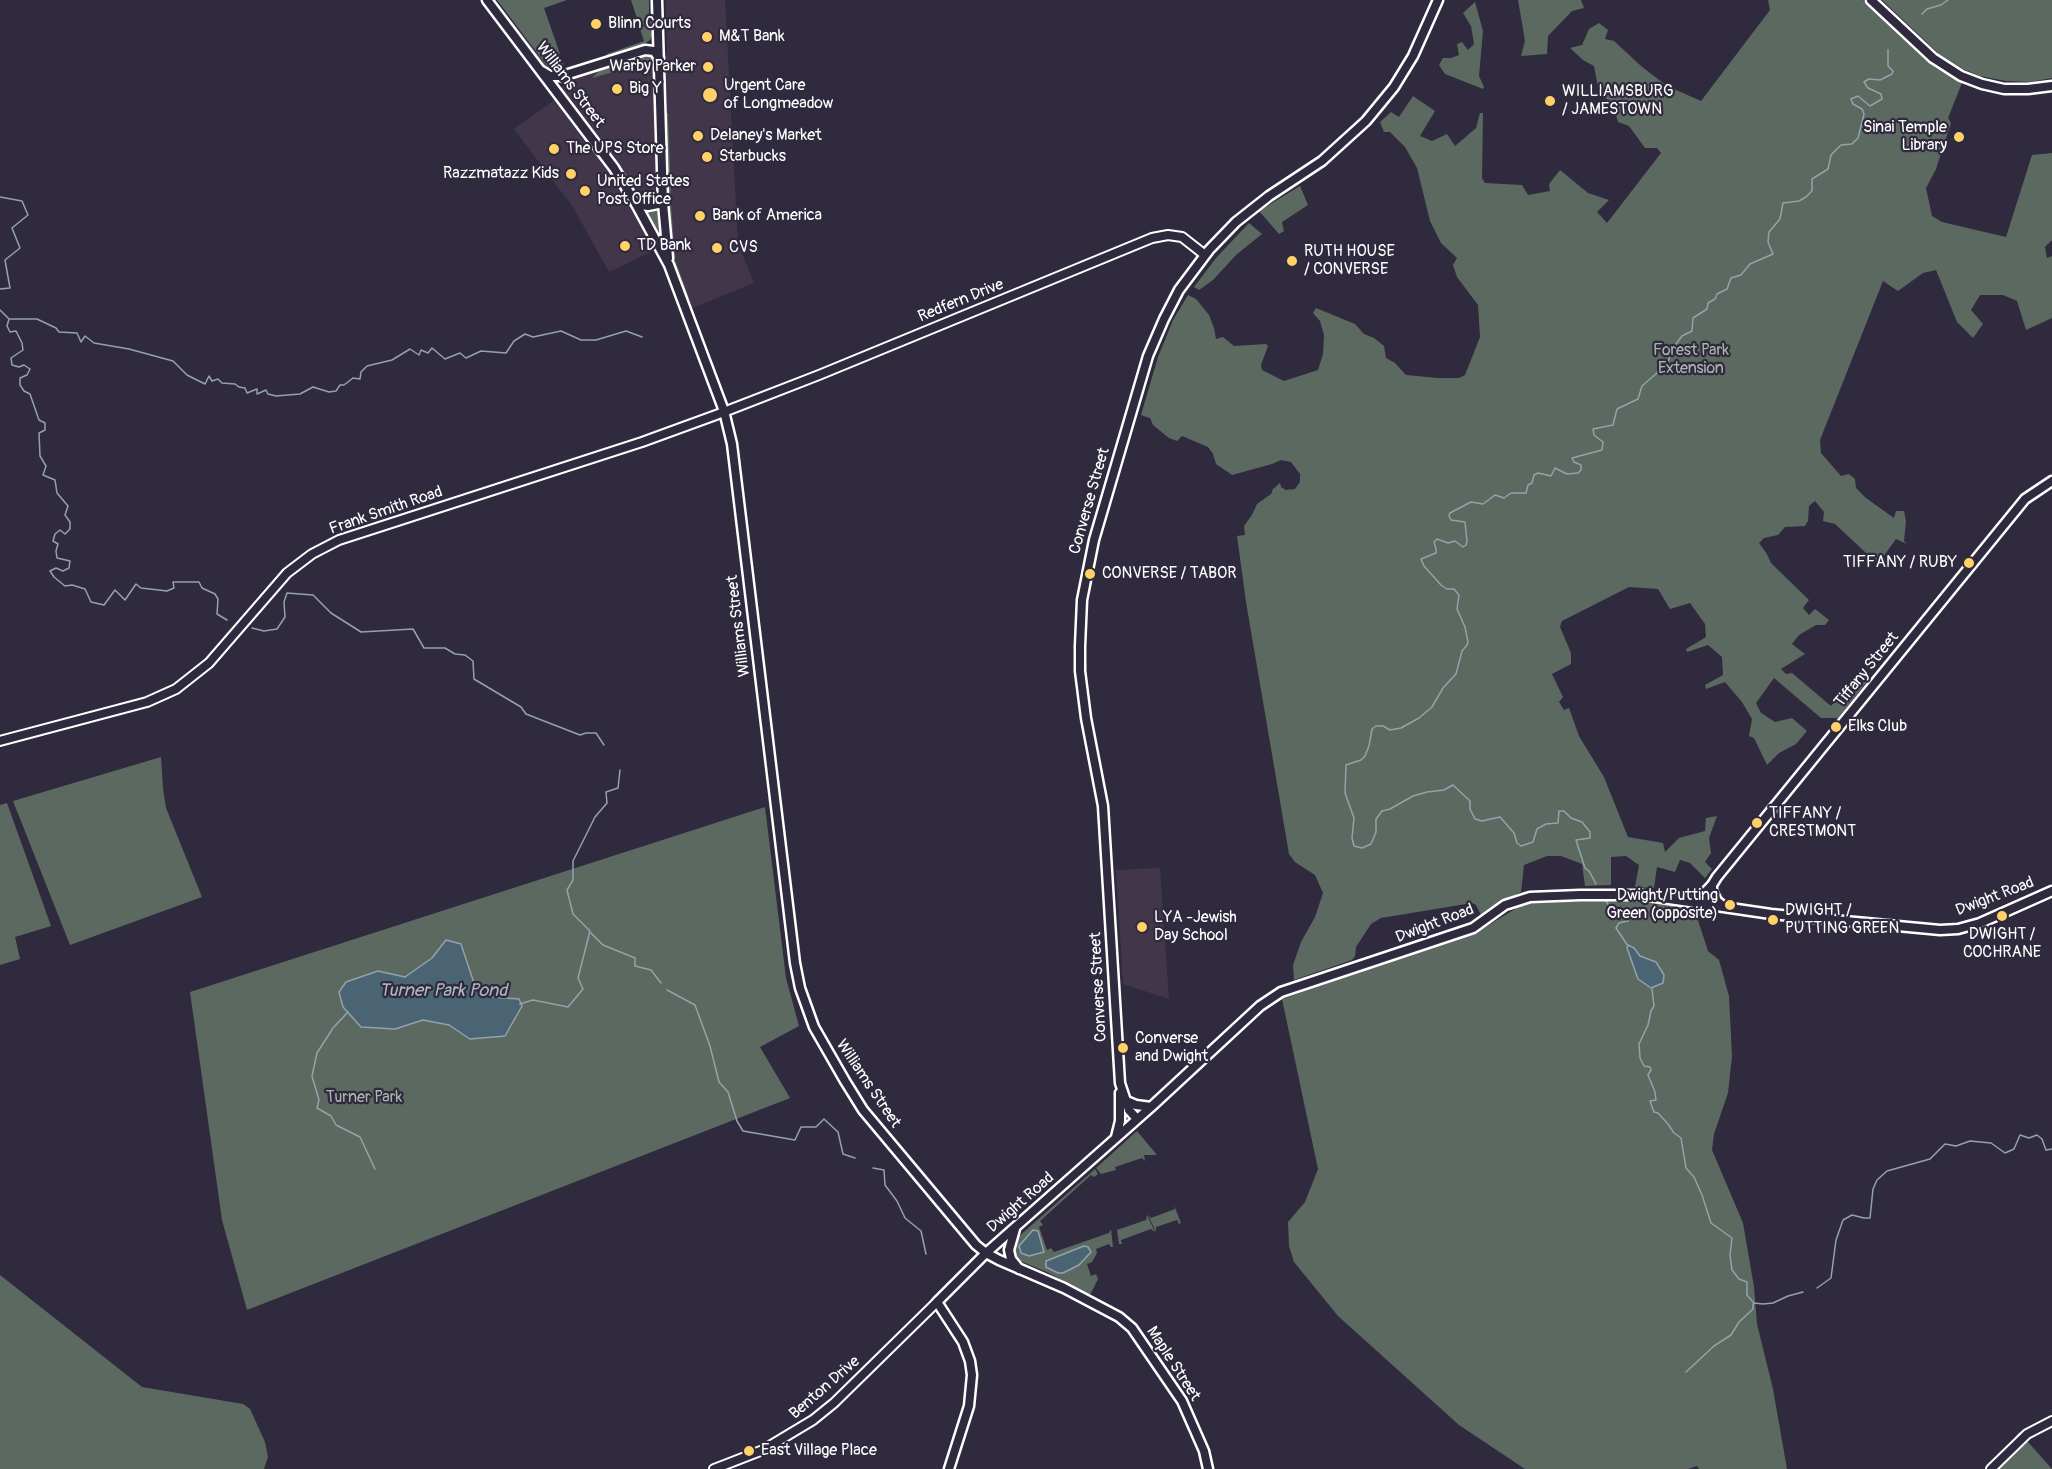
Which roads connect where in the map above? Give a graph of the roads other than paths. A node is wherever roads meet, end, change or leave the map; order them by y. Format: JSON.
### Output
{"nodes":[{"id":1,"x":487,"y":0,"type":"edge"},
{"id":2,"x":657,"y":0,"type":"edge"},
{"id":3,"x":1438,"y":0,"type":"edge"},
{"id":4,"x":1871,"y":0,"type":"edge"},
{"id":5,"x":658,"y":32,"type":"junction"},
{"id":6,"x":642,"y":51,"type":"junction"},
{"id":7,"x":659,"y":58,"type":"junction"},
{"id":8,"x":540,"y":70,"type":"junction"},
{"id":9,"x":571,"y":74,"type":"junction"},
{"id":10,"x":2052,"y":86,"type":"edge"},
{"id":11,"x":558,"y":94,"type":"junction"},
{"id":12,"x":663,"y":203,"type":"junction"},
{"id":13,"x":636,"y":204,"type":"junction"},
{"id":14,"x":1205,"y":255,"type":"junction"},
{"id":15,"x":669,"y":264,"type":"junction"},
{"id":16,"x":724,"y":411,"type":"junction"},
{"id":17,"x":2052,"y":481,"type":"edge"},
{"id":18,"x":0,"y":741,"type":"edge"},
{"id":19,"x":1712,"y":885,"type":"junction"},
{"id":20,"x":2052,"y":891,"type":"edge"},
{"id":21,"x":1695,"y":903,"type":"junction"},
{"id":22,"x":1724,"y":907,"type":"junction"},
{"id":23,"x":1121,"y":1090,"type":"junction"},
{"id":24,"x":1124,"y":1100,"type":"junction"},
{"id":25,"x":1151,"y":1107,"type":"junction"},
{"id":26,"x":1137,"y":1119,"type":"junction"},
{"id":27,"x":1116,"y":1137,"type":"junction"},
{"id":28,"x":1016,"y":1228,"type":"junction"},
{"id":29,"x":986,"y":1253,"type":"junction"},
{"id":30,"x":1020,"y":1270,"type":"junction"},
{"id":31,"x":937,"y":1302,"type":"junction"},
{"id":32,"x":2052,"y":1421,"type":"edge"},
{"id":33,"x":714,"y":1469,"type":"edge"},
{"id":34,"x":950,"y":1469,"type":"edge"},
{"id":35,"x":1208,"y":1469,"type":"edge"},
{"id":36,"x":1991,"y":1469,"type":"edge"}],
"edges":[{"from":1,"to":8,"type":"main road","name":"Williams Street"},
{"from":2,"to":5,"type":"main road"},
{"from":3,"to":14,"type":"main road","name":"Converse Street"},
{"from":4,"to":10,"type":"main road"},
{"from":5,"to":6,"type":"main road"},
{"from":5,"to":7,"type":"main road"},
{"from":6,"to":7,"type":"main road"},
{"from":6,"to":9,"type":"main road"},
{"from":7,"to":12,"type":"main road"},
{"from":8,"to":9,"type":"main road"},
{"from":8,"to":11,"type":"main road","name":"Williams Street"},
{"from":9,"to":11,"type":"main road"},
{"from":11,"to":13,"type":"main road","name":"Williams Street"},
{"from":12,"to":13,"type":"main road"},
{"from":12,"to":15,"type":"main road"},
{"from":13,"to":15,"type":"main road","name":"Williams Street"},
{"from":14,"to":16,"type":"street","name":"Redfern Drive"},
{"from":14,"to":23,"type":"main road","name":"Converse Street"},
{"from":15,"to":16,"type":"main road","name":"Williams Street"},
{"from":16,"to":18,"type":"street","name":"Frank Smith Road"},
{"from":16,"to":29,"type":"main road","name":"Williams Street"},
{"from":17,"to":19,"type":"main road","name":"Tiffany Street"},
{"from":19,"to":21,"type":"main road","name":"Tiffany Street"},
{"from":19,"to":22,"type":"main road"},
{"from":20,"to":22,"type":"main road","name":"Dwight Road"},
{"from":21,"to":22,"type":"main road","name":"Dwight Road"},
{"from":21,"to":25,"type":"main road","name":"Dwight Road"},
{"from":23,"to":24,"type":"main road","name":"Converse Street"},
{"from":23,"to":27,"type":"main road"},
{"from":24,"to":25,"type":"main road"},
{"from":24,"to":26,"type":"main road","name":"Converse Street"},
{"from":25,"to":26,"type":"main road","name":"Dwight Road"},
{"from":26,"to":27,"type":"main road","name":"Dwight Road"},
{"from":27,"to":28,"type":"main road","name":"Dwight Road"},
{"from":28,"to":29,"type":"main road","name":"Dwight Road"},
{"from":28,"to":30,"type":"main road"},
{"from":29,"to":30,"type":"main road","name":"Maple Street"},
{"from":29,"to":31,"type":"main road","name":"Dwight Road"},
{"from":30,"to":35,"type":"main road","name":"Maple Street"},
{"from":31,"to":33,"type":"street","name":"Benton Drive"},
{"from":31,"to":34,"type":"main road"},
{"from":32,"to":36,"type":"street"}]}
